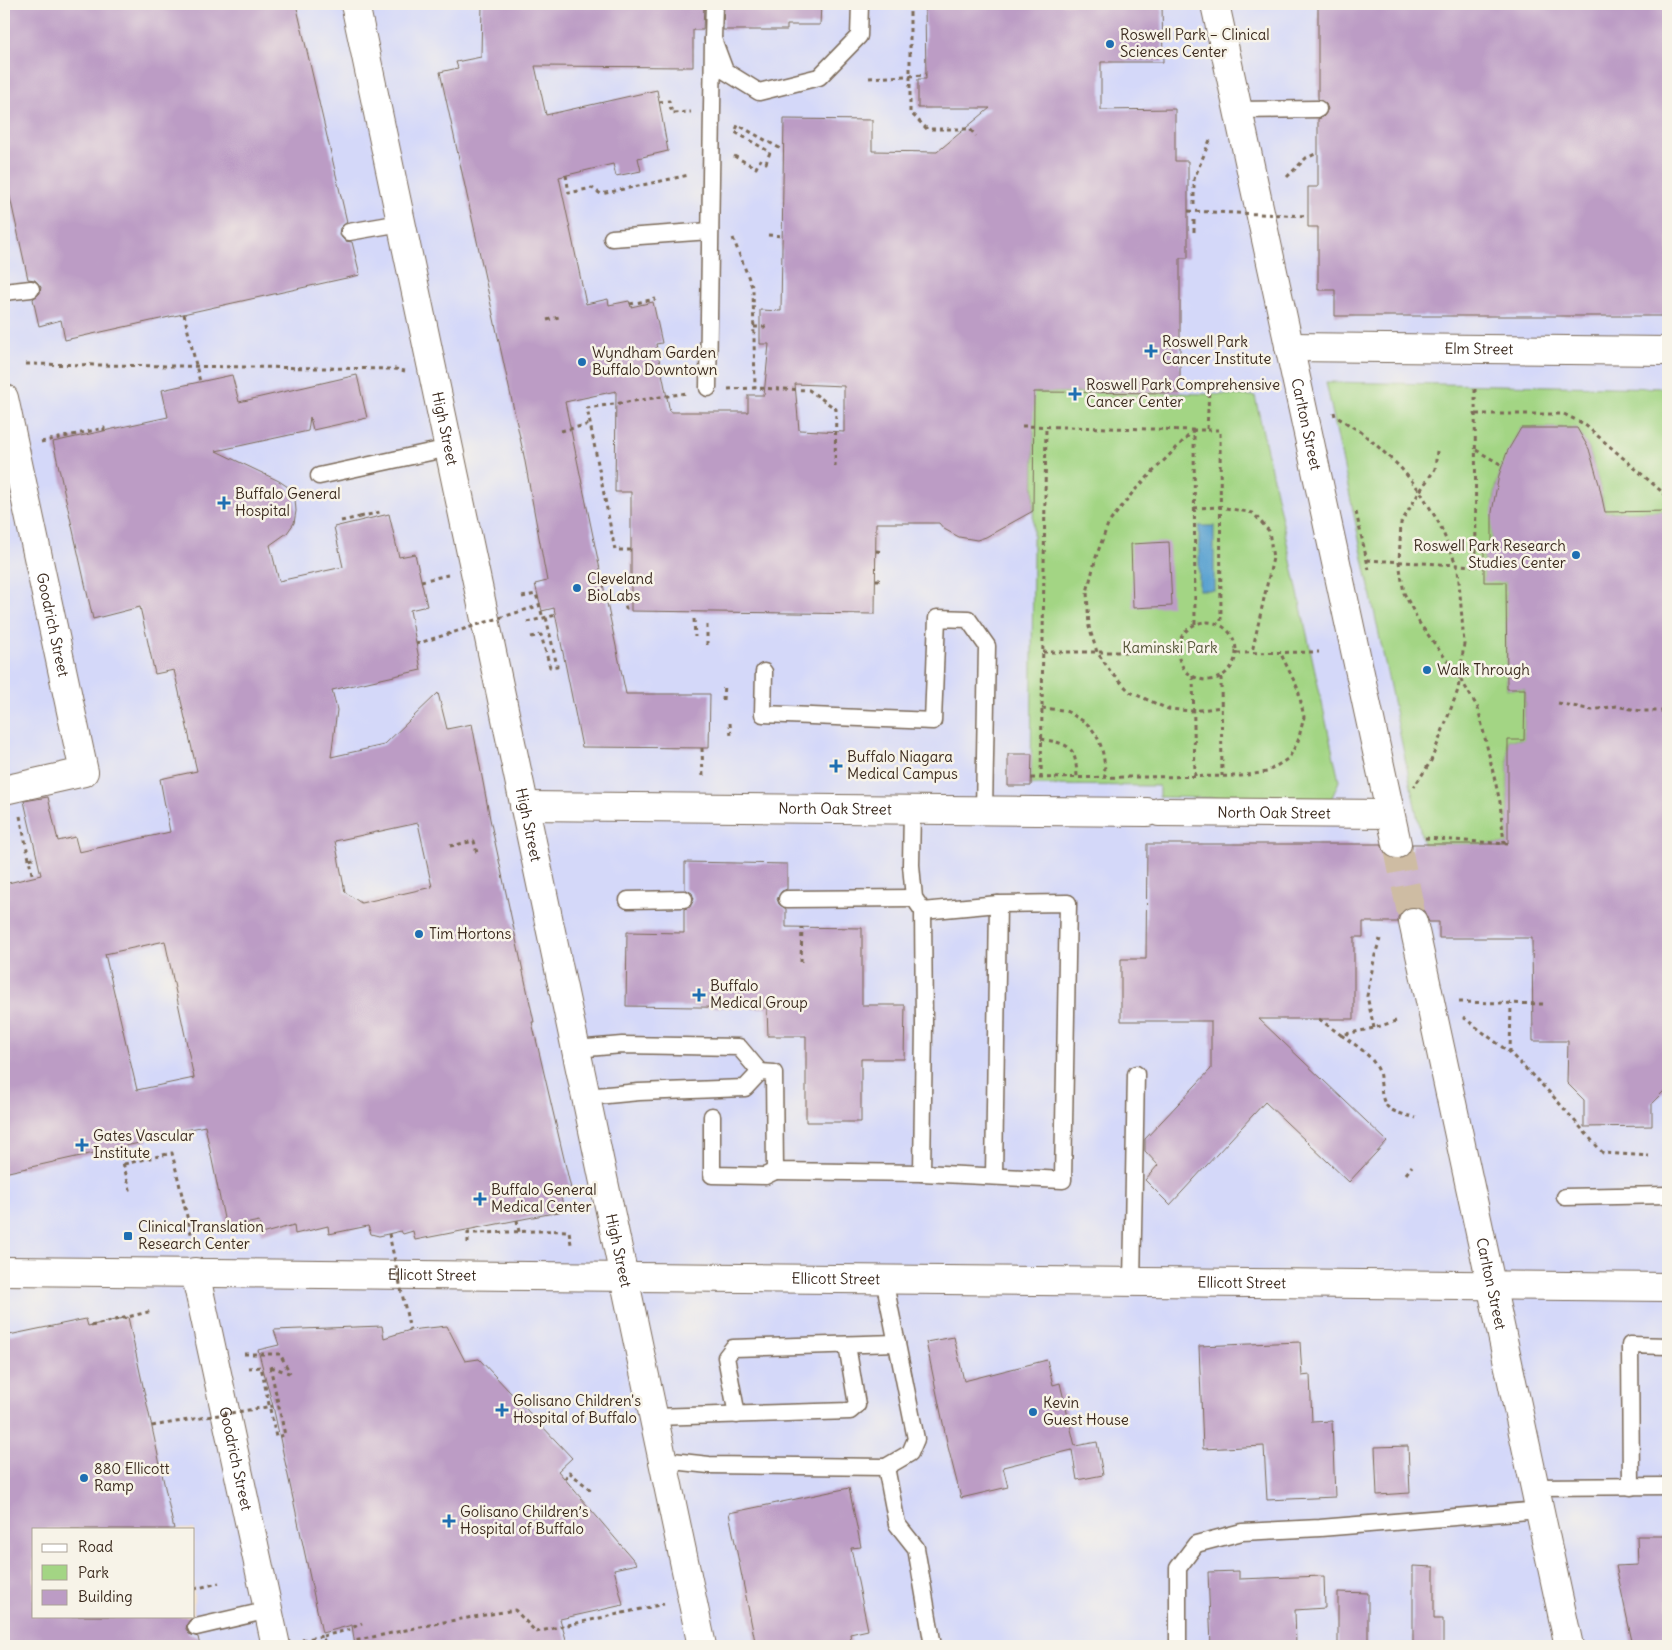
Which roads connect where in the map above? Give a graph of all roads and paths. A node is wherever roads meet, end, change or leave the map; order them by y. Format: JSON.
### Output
{"nodes":[{"id":1,"x":355,"y":4,"type":"edge"},
{"id":2,"x":714,"y":4,"type":"edge"},
{"id":3,"x":860,"y":4,"type":"edge"},
{"id":4,"x":910,"y":4,"type":"edge"},
{"id":5,"x":1215,"y":4,"type":"edge"},
{"id":6,"x":713,"y":39,"type":"junction"},
{"id":7,"x":909,"y":75,"type":"junction"},
{"id":8,"x":926,"y":75,"type":"dead end"},
{"id":9,"x":869,"y":78,"type":"dead end"},
{"id":10,"x":659,"y":102,"type":"dead end"},
{"id":11,"x":1238,"y":110,"type":"junction"},
{"id":12,"x":1318,"y":110,"type":"dead end"},
{"id":13,"x":697,"y":111,"type":"dead end"},
{"id":14,"x":976,"y":136,"type":"dead end"},
{"id":15,"x":1210,"y":140,"type":"dead end"},
{"id":16,"x":784,"y":150,"type":"dead end"},
{"id":17,"x":1318,"y":152,"type":"dead end"},
{"id":18,"x":727,"y":157,"type":"dead end"},
{"id":19,"x":696,"y":173,"type":"dead end"},
{"id":20,"x":566,"y":175,"type":"dead end"},
{"id":21,"x":1287,"y":177,"type":"dead end"},
{"id":22,"x":1194,"y":205,"type":"dead end"},
{"id":23,"x":1188,"y":211,"type":"dead end"},
{"id":24,"x":1308,"y":216,"type":"dead end"},
{"id":25,"x":1194,"y":220,"type":"dead end"},
{"id":26,"x":401,"y":222,"type":"junction"},
{"id":27,"x":730,"y":229,"type":"dead end"},
{"id":28,"x":710,"y":231,"type":"junction"},
{"id":29,"x":350,"y":232,"type":"dead end"},
{"id":30,"x":1194,"y":232,"type":"dead end"},
{"id":31,"x":768,"y":235,"type":"dead end"},
{"id":32,"x":782,"y":236,"type":"dead end"},
{"id":33,"x":612,"y":238,"type":"dead end"},
{"id":34,"x":31,"y":290,"type":"dead end"},
{"id":35,"x":4,"y":292,"type":"edge"},
{"id":36,"x":656,"y":299,"type":"dead end"},
{"id":37,"x":630,"y":304,"type":"dead end"},
{"id":38,"x":184,"y":314,"type":"dead end"},
{"id":39,"x":559,"y":317,"type":"dead end"},
{"id":40,"x":548,"y":320,"type":"dead end"},
{"id":41,"x":754,"y":327,"type":"junction"},
{"id":42,"x":768,"y":327,"type":"dead end"},
{"id":43,"x":1289,"y":347,"type":"junction"},
{"id":44,"x":1668,"y":351,"type":"edge"},
{"id":45,"x":26,"y":364,"type":"dead end"},
{"id":46,"x":405,"y":371,"type":"dead end"},
{"id":47,"x":200,"y":382,"type":"dead end"},
{"id":48,"x":755,"y":388,"type":"junction"},
{"id":49,"x":713,"y":389,"type":"joint"},
{"id":50,"x":1209,"y":389,"type":"dead end"},
{"id":51,"x":1475,"y":389,"type":"dead end"},
{"id":52,"x":690,"y":393,"type":"dead end"},
{"id":53,"x":4,"y":398,"type":"edge"},
{"id":54,"x":1334,"y":409,"type":"dead end"},
{"id":55,"x":1476,"y":414,"type":"junction"},
{"id":56,"x":590,"y":424,"type":"junction"},
{"id":57,"x":1022,"y":426,"type":"dead end"},
{"id":58,"x":1046,"y":427,"type":"junction"},
{"id":59,"x":1194,"y":430,"type":"junction"},
{"id":60,"x":1207,"y":430,"type":"junction"},
{"id":61,"x":104,"y":431,"type":"dead end"},
{"id":62,"x":561,"y":431,"type":"dead end"},
{"id":63,"x":40,"y":442,"type":"dead end"},
{"id":64,"x":449,"y":448,"type":"junction"},
{"id":65,"x":1476,"y":450,"type":"junction"},
{"id":66,"x":1437,"y":452,"type":"dead end"},
{"id":67,"x":1502,"y":465,"type":"dead end"},
{"id":68,"x":835,"y":466,"type":"dead end"},
{"id":69,"x":319,"y":476,"type":"dead end"},
{"id":70,"x":1420,"y":491,"type":"junction"},
{"id":71,"x":1668,"y":497,"type":"edge"},
{"id":72,"x":1220,"y":507,"type":"junction"},
{"id":73,"x":1194,"y":508,"type":"junction"},
{"id":74,"x":380,"y":512,"type":"dead end"},
{"id":75,"x":342,"y":521,"type":"dead end"},
{"id":76,"x":631,"y":550,"type":"dead end"},
{"id":77,"x":876,"y":550,"type":"dead end"},
{"id":78,"x":883,"y":552,"type":"dead end"},
{"id":79,"x":1367,"y":560,"type":"dead end"},
{"id":80,"x":1398,"y":562,"type":"junction"},
{"id":81,"x":1455,"y":565,"type":"junction"},
{"id":82,"x":1476,"y":566,"type":"junction"},
{"id":83,"x":1484,"y":566,"type":"dead end"},
{"id":84,"x":451,"y":574,"type":"dead end"},
{"id":85,"x":876,"y":580,"type":"dead end"},
{"id":86,"x":883,"y":580,"type":"dead end"},
{"id":87,"x":421,"y":581,"type":"dead end"},
{"id":88,"x":522,"y":598,"type":"dead end"},
{"id":89,"x":623,"y":598,"type":"dead end"},
{"id":90,"x":541,"y":606,"type":"dead end"},
{"id":91,"x":627,"y":612,"type":"dead end"},
{"id":92,"x":556,"y":615,"type":"dead end"},
{"id":93,"x":545,"y":618,"type":"junction"},
{"id":94,"x":694,"y":620,"type":"dead end"},
{"id":95,"x":528,"y":622,"type":"dead end"},
{"id":96,"x":1195,"y":624,"type":"junction"},
{"id":97,"x":707,"y":625,"type":"dead end"},
{"id":98,"x":1221,"y":625,"type":"junction"},
{"id":99,"x":531,"y":637,"type":"dead end"},
{"id":100,"x":695,"y":637,"type":"dead end"},
{"id":101,"x":416,"y":644,"type":"dead end"},
{"id":102,"x":707,"y":648,"type":"dead end"},
{"id":103,"x":1043,"y":652,"type":"junction"},
{"id":104,"x":1097,"y":652,"type":"junction"},
{"id":105,"x":1178,"y":652,"type":"junction"},
{"id":106,"x":1252,"y":652,"type":"junction"},
{"id":107,"x":1280,"y":652,"type":"junction"},
{"id":108,"x":1319,"y":652,"type":"dead end"},
{"id":109,"x":1237,"y":653,"type":"junction"},
{"id":110,"x":764,"y":672,"type":"dead end"},
{"id":111,"x":1192,"y":676,"type":"junction"},
{"id":112,"x":1221,"y":677,"type":"junction"},
{"id":113,"x":1460,"y":678,"type":"junction"},
{"id":114,"x":724,"y":684,"type":"dead end"},
{"id":115,"x":723,"y":700,"type":"dead end"},
{"id":116,"x":1558,"y":703,"type":"dead end"},
{"id":117,"x":1222,"y":707,"type":"junction"},
{"id":118,"x":1042,"y":708,"type":"junction"},
{"id":119,"x":1668,"y":710,"type":"edge"},
{"id":120,"x":1193,"y":711,"type":"junction"},
{"id":121,"x":730,"y":723,"type":"dead end"},
{"id":122,"x":731,"y":737,"type":"dead end"},
{"id":123,"x":1041,"y":739,"type":"junction"},
{"id":124,"x":702,"y":748,"type":"dead end"},
{"id":125,"x":1195,"y":776,"type":"junction"},
{"id":126,"x":1222,"y":776,"type":"junction"},
{"id":127,"x":1105,"y":777,"type":"junction"},
{"id":128,"x":703,"y":778,"type":"dead end"},
{"id":129,"x":1031,"y":778,"type":"dead end"},
{"id":130,"x":1041,"y":778,"type":"junction"},
{"id":131,"x":1077,"y":778,"type":"junction"},
{"id":132,"x":1414,"y":788,"type":"dead end"},
{"id":133,"x":4,"y":790,"type":"edge"},
{"id":134,"x":524,"y":806,"type":"junction"},
{"id":135,"x":912,"y":810,"type":"junction"},
{"id":136,"x":984,"y":811,"type":"junction"},
{"id":137,"x":19,"y":813,"type":"dead end"},
{"id":138,"x":1390,"y":814,"type":"junction"},
{"id":139,"x":1425,"y":838,"type":"dead end"},
{"id":140,"x":1397,"y":844,"type":"tunnel mouth"},
{"id":141,"x":450,"y":846,"type":"dead end"},
{"id":142,"x":476,"y":853,"type":"dead end"},
{"id":143,"x":37,"y":857,"type":"dead end"},
{"id":144,"x":29,"y":859,"type":"junction"},
{"id":145,"x":32,"y":874,"type":"dead end"},
{"id":146,"x":787,"y":898,"type":"dead end"},
{"id":147,"x":684,"y":899,"type":"dead end"},
{"id":148,"x":628,"y":900,"type":"dead end"},
{"id":149,"x":918,"y":904,"type":"junction"},
{"id":150,"x":998,"y":904,"type":"junction"},
{"id":151,"x":1413,"y":922,"type":"tunnel mouth"},
{"id":152,"x":802,"y":927,"type":"dead end"},
{"id":153,"x":1380,"y":940,"type":"dead end"},
{"id":154,"x":801,"y":962,"type":"dead end"},
{"id":155,"x":1459,"y":1002,"type":"dead end"},
{"id":156,"x":1511,"y":1004,"type":"junction"},
{"id":157,"x":1542,"y":1004,"type":"dead end"},
{"id":158,"x":1462,"y":1016,"type":"dead end"},
{"id":159,"x":1319,"y":1019,"type":"dead end"},
{"id":160,"x":1396,"y":1022,"type":"dead end"},
{"id":161,"x":1374,"y":1028,"type":"junction"},
{"id":162,"x":1341,"y":1035,"type":"junction"},
{"id":163,"x":576,"y":1049,"type":"junction"},
{"id":164,"x":1510,"y":1053,"type":"junction"},
{"id":165,"x":760,"y":1072,"type":"junction"},
{"id":166,"x":1136,"y":1074,"type":"dead end"},
{"id":167,"x":586,"y":1097,"type":"junction"},
{"id":168,"x":712,"y":1116,"type":"dead end"},
{"id":169,"x":1416,"y":1118,"type":"dead end"},
{"id":170,"x":119,"y":1148,"type":"dead end"},
{"id":171,"x":1649,"y":1156,"type":"dead end"},
{"id":172,"x":124,"y":1164,"type":"junction"},
{"id":173,"x":1412,"y":1166,"type":"dead end"},
{"id":174,"x":775,"y":1171,"type":"junction"},
{"id":175,"x":922,"y":1173,"type":"junction"},
{"id":176,"x":1406,"y":1174,"type":"dead end"},
{"id":177,"x":994,"y":1176,"type":"junction"},
{"id":178,"x":131,"y":1193,"type":"dead end"},
{"id":179,"x":1668,"y":1195,"type":"edge"},
{"id":180,"x":1565,"y":1197,"type":"dead end"},
{"id":181,"x":517,"y":1220,"type":"dead end"},
{"id":182,"x":519,"y":1232,"type":"junction"},
{"id":183,"x":389,"y":1234,"type":"dead end"},
{"id":184,"x":468,"y":1243,"type":"dead end"},
{"id":185,"x":571,"y":1244,"type":"dead end"},
{"id":186,"x":195,"y":1262,"type":"junction"},
{"id":187,"x":4,"y":1271,"type":"edge"},
{"id":188,"x":624,"y":1277,"type":"junction"},
{"id":189,"x":884,"y":1279,"type":"junction"},
{"id":190,"x":1132,"y":1282,"type":"junction"},
{"id":191,"x":1492,"y":1285,"type":"junction"},
{"id":192,"x":1668,"y":1287,"type":"edge"},
{"id":193,"x":152,"y":1311,"type":"dead end"},
{"id":194,"x":91,"y":1326,"type":"dead end"},
{"id":195,"x":410,"y":1330,"type":"dead end"},
{"id":196,"x":897,"y":1343,"type":"junction"},
{"id":197,"x":847,"y":1345,"type":"junction"},
{"id":198,"x":1668,"y":1346,"type":"edge"},
{"id":199,"x":244,"y":1354,"type":"dead end"},
{"id":200,"x":248,"y":1368,"type":"dead end"},
{"id":201,"x":273,"y":1406,"type":"dead end"},
{"id":202,"x":737,"y":1415,"type":"junction"},
{"id":203,"x":654,"y":1417,"type":"junction"},
{"id":204,"x":152,"y":1426,"type":"dead end"},
{"id":205,"x":663,"y":1460,"type":"junction"},
{"id":206,"x":886,"y":1467,"type":"junction"},
{"id":207,"x":565,"y":1479,"type":"dead end"},
{"id":208,"x":1631,"y":1486,"type":"junction"},
{"id":209,"x":1668,"y":1486,"type":"edge"},
{"id":210,"x":592,"y":1491,"type":"dead end"},
{"id":211,"x":1537,"y":1499,"type":"junction"},
{"id":212,"x":219,"y":1584,"type":"dead end"},
{"id":213,"x":195,"y":1589,"type":"edge"},
{"id":214,"x":669,"y":1603,"type":"dead end"},
{"id":215,"x":268,"y":1610,"type":"junction"},
{"id":216,"x":362,"y":1623,"type":"dead end"},
{"id":217,"x":196,"y":1627,"type":"dead end"},
{"id":218,"x":322,"y":1636,"type":"junction"},
{"id":219,"x":307,"y":1639,"type":"dead end"},
{"id":220,"x":276,"y":1646,"type":"edge"},
{"id":221,"x":325,"y":1646,"type":"edge"},
{"id":222,"x":352,"y":1646,"type":"edge"},
{"id":223,"x":702,"y":1646,"type":"edge"},
{"id":224,"x":933,"y":1646,"type":"edge"},
{"id":225,"x":1178,"y":1646,"type":"edge"},
{"id":226,"x":1569,"y":1646,"type":"edge"}],
"edges":[{"from":1,"to":26,"type":"street","name":"High Street"},
{"from":2,"to":6,"type":"lane"},
{"from":3,"to":6,"type":"lane"},
{"from":4,"to":7,"type":"path"},
{"from":5,"to":11,"type":"street","name":"Carlton Street"},
{"from":6,"to":28,"type":"lane"},
{"from":7,"to":8,"type":"path"},
{"from":7,"to":9,"type":"path"},
{"from":7,"to":14,"type":"path"},
{"from":10,"to":13,"type":"path"},
{"from":11,"to":12,"type":"lane"},
{"from":11,"to":43,"type":"street","name":"Carlton Street"},
{"from":15,"to":22,"type":"path"},
{"from":16,"to":18,"type":"path"},
{"from":17,"to":21,"type":"path"},
{"from":19,"to":20,"type":"path"},
{"from":23,"to":24,"type":"path","bridge":true},
{"from":25,"to":30,"type":"path"},
{"from":26,"to":29,"type":"lane"},
{"from":26,"to":64,"type":"street","name":"High Street"},
{"from":27,"to":41,"type":"path"},
{"from":28,"to":33,"type":"lane"},
{"from":28,"to":49,"type":"lane"},
{"from":31,"to":32,"type":"path"},
{"from":34,"to":35,"type":"lane"},
{"from":36,"to":37,"type":"path"},
{"from":38,"to":47,"type":"path","bridge":true},
{"from":39,"to":40,"type":"path"},
{"from":41,"to":42,"type":"path"},
{"from":41,"to":48,"type":"path"},
{"from":43,"to":44,"type":"street","name":"Elm Street"},
{"from":43,"to":138,"type":"street","name":"Carlton Street"},
{"from":45,"to":46,"type":"path"},
{"from":48,"to":49,"type":"path"},
{"from":48,"to":68,"type":"path"},
{"from":50,"to":60,"type":"path"},
{"from":51,"to":55,"type":"path"},
{"from":52,"to":56,"type":"path"},
{"from":53,"to":133,"type":"street","name":"Goodrich Street"},
{"from":54,"to":70,"type":"path"},
{"from":55,"to":65,"type":"path"},
{"from":55,"to":71,"type":"path"},
{"from":56,"to":62,"type":"path"},
{"from":56,"to":76,"type":"path"},
{"from":57,"to":58,"type":"path"},
{"from":58,"to":59,"type":"path"},
{"from":58,"to":103,"type":"path"},
{"from":59,"to":60,"type":"path"},
{"from":59,"to":73,"type":"path"},
{"from":59,"to":104,"type":"path"},
{"from":60,"to":72,"type":"path"},
{"from":61,"to":63,"type":"path"},
{"from":64,"to":69,"type":"lane"},
{"from":64,"to":134,"type":"street","name":"High Street"},
{"from":65,"to":67,"type":"path"},
{"from":65,"to":82,"type":"path"},
{"from":66,"to":70,"type":"path"},
{"from":70,"to":80,"type":"path"},
{"from":70,"to":81,"type":"path"},
{"from":72,"to":73,"type":"path"},
{"from":72,"to":98,"type":"path"},
{"from":72,"to":106,"type":"path"},
{"from":73,"to":96,"type":"path"},
{"from":74,"to":75,"type":"path"},
{"from":77,"to":78,"type":"path"},
{"from":79,"to":80,"type":"path"},
{"from":80,"to":81,"type":"path"},
{"from":80,"to":113,"type":"path"},
{"from":81,"to":82,"type":"path"},
{"from":81,"to":113,"type":"path"},
{"from":82,"to":83,"type":"path"},
{"from":84,"to":87,"type":"path"},
{"from":85,"to":86,"type":"path"},
{"from":88,"to":93,"type":"path"},
{"from":89,"to":91,"type":"path"},
{"from":90,"to":101,"type":"path","bridge":true},
{"from":92,"to":93,"type":"path"},
{"from":93,"to":95,"type":"path"},
{"from":93,"to":99,"type":"path"},
{"from":94,"to":100,"type":"path"},
{"from":96,"to":98,"type":"path"},
{"from":96,"to":105,"type":"path"},
{"from":97,"to":102,"type":"path"},
{"from":98,"to":109,"type":"path"},
{"from":103,"to":104,"type":"path"},
{"from":103,"to":118,"type":"path"},
{"from":104,"to":105,"type":"path"},
{"from":104,"to":120,"type":"path"},
{"from":105,"to":111,"type":"path"},
{"from":106,"to":107,"type":"path"},
{"from":106,"to":109,"type":"path"},
{"from":107,"to":108,"type":"path"},
{"from":107,"to":126,"type":"path"},
{"from":109,"to":112,"type":"path"},
{"from":110,"to":136,"type":"lane"},
{"from":111,"to":112,"type":"path"},
{"from":111,"to":120,"type":"path"},
{"from":112,"to":117,"type":"path"},
{"from":113,"to":132,"type":"path"},
{"from":113,"to":139,"type":"path"},
{"from":114,"to":115,"type":"path"},
{"from":116,"to":119,"type":"path"},
{"from":117,"to":120,"type":"path"},
{"from":117,"to":126,"type":"path"},
{"from":118,"to":123,"type":"path"},
{"from":118,"to":127,"type":"path"},
{"from":120,"to":125,"type":"path"},
{"from":121,"to":122,"type":"path"},
{"from":123,"to":130,"type":"path"},
{"from":123,"to":131,"type":"path"},
{"from":124,"to":128,"type":"path"},
{"from":125,"to":126,"type":"path"},
{"from":125,"to":127,"type":"path"},
{"from":127,"to":131,"type":"path"},
{"from":129,"to":130,"type":"path"},
{"from":130,"to":131,"type":"path"},
{"from":134,"to":135,"type":"street","name":"North Oak Street"},
{"from":134,"to":163,"type":"street","name":"High Street"},
{"from":135,"to":136,"type":"street","name":"North Oak Street"},
{"from":135,"to":149,"type":"lane"},
{"from":136,"to":138,"type":"street","name":"North Oak Street"},
{"from":137,"to":144,"type":"path"},
{"from":138,"to":140,"type":"street","name":"Carlton Street"},
{"from":141,"to":142,"type":"path"},
{"from":143,"to":144,"type":"path"},
{"from":144,"to":145,"type":"path"},
{"from":146,"to":149,"type":"lane"},
{"from":147,"to":148,"type":"lane"},
{"from":149,"to":150,"type":"lane"},
{"from":149,"to":175,"type":"lane"},
{"from":150,"to":177,"type":"lane"},
{"from":150,"to":177,"type":"lane"},
{"from":151,"to":191,"type":"street","name":"Carlton Street"},
{"from":152,"to":154,"type":"path"},
{"from":153,"to":161,"type":"path"},
{"from":155,"to":156,"type":"path"},
{"from":156,"to":157,"type":"path"},
{"from":156,"to":164,"type":"path"},
{"from":158,"to":164,"type":"path"},
{"from":159,"to":162,"type":"path"},
{"from":160,"to":161,"type":"path"},
{"from":161,"to":162,"type":"path"},
{"from":162,"to":169,"type":"path"},
{"from":163,"to":165,"type":"lane"},
{"from":163,"to":167,"type":"street","name":"High Street"},
{"from":164,"to":171,"type":"path"},
{"from":165,"to":167,"type":"lane"},
{"from":165,"to":174,"type":"lane"},
{"from":166,"to":190,"type":"lane"},
{"from":167,"to":188,"type":"street","name":"High Street"},
{"from":168,"to":174,"type":"lane"},
{"from":170,"to":172,"type":"path"},
{"from":172,"to":178,"type":"path"},
{"from":172,"to":186,"type":"path"},
{"from":173,"to":176,"type":"path"},
{"from":174,"to":175,"type":"lane"},
{"from":175,"to":177,"type":"lane"},
{"from":179,"to":180,"type":"lane"},
{"from":181,"to":182,"type":"path"},
{"from":182,"to":184,"type":"path"},
{"from":182,"to":185,"type":"path"},
{"from":183,"to":195,"type":"path","bridge":true},
{"from":186,"to":187,"type":"street","name":"Ellicott Street"},
{"from":186,"to":188,"type":"street","name":"Ellicott Street"},
{"from":186,"to":215,"type":"street","name":"Goodrich Street"},
{"from":188,"to":189,"type":"street","name":"Ellicott Street"},
{"from":188,"to":203,"type":"street","name":"High Street"},
{"from":189,"to":190,"type":"street","name":"Ellicott Street"},
{"from":189,"to":196,"type":"lane"},
{"from":190,"to":191,"type":"street","name":"Ellicott Street"},
{"from":191,"to":192,"type":"street","name":"Ellicott Street"},
{"from":191,"to":211,"type":"street","name":"Carlton Street"},
{"from":193,"to":194,"type":"path"},
{"from":196,"to":197,"type":"lane"},
{"from":196,"to":206,"type":"lane"},
{"from":197,"to":202,"type":"lane"},
{"from":197,"to":202,"type":"lane"},
{"from":198,"to":208,"type":"lane"},
{"from":199,"to":200,"type":"path"},
{"from":201,"to":204,"type":"path","bridge":true},
{"from":202,"to":203,"type":"lane"},
{"from":203,"to":205,"type":"street","name":"High Street"},
{"from":205,"to":206,"type":"lane"},
{"from":205,"to":223,"type":"street","name":"High Street"},
{"from":206,"to":224,"type":"lane"},
{"from":207,"to":210,"type":"path"},
{"from":208,"to":209,"type":"lane"},
{"from":208,"to":211,"type":"lane"},
{"from":211,"to":225,"type":"lane"},
{"from":211,"to":226,"type":"street","name":"Carlton Street"},
{"from":212,"to":213,"type":"path"},
{"from":214,"to":222,"type":"path"},
{"from":215,"to":217,"type":"lane"},
{"from":215,"to":220,"type":"street","name":"Goodrich Street"},
{"from":216,"to":218,"type":"path"},
{"from":218,"to":219,"type":"path"},
{"from":218,"to":221,"type":"path"}]}
